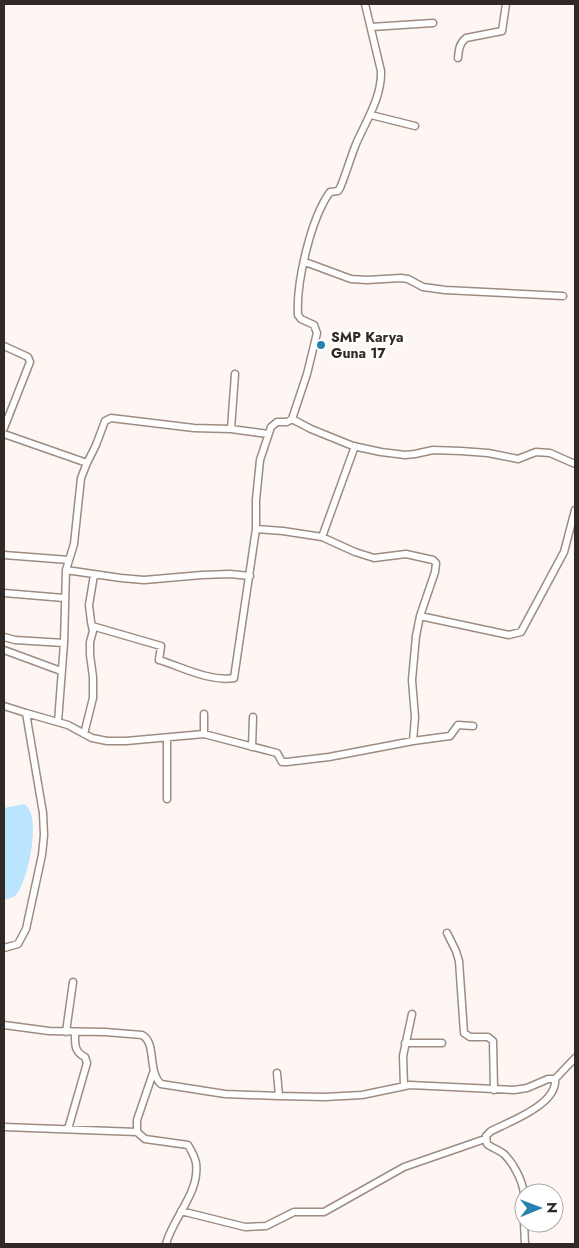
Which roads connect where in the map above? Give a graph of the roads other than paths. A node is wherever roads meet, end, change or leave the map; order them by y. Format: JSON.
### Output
{"nodes":[{"id":1,"x":365,"y":4,"type":"edge"},
{"id":2,"x":506,"y":4,"type":"edge"},
{"id":3,"x":433,"y":23,"type":"dead end"},
{"id":4,"x":371,"y":27,"type":"junction"},
{"id":5,"x":458,"y":58,"type":"dead end"},
{"id":6,"x":370,"y":115,"type":"junction"},
{"id":7,"x":415,"y":126,"type":"dead end"},
{"id":8,"x":305,"y":262,"type":"junction"},
{"id":9,"x":563,"y":296,"type":"dead end"},
{"id":10,"x":4,"y":346,"type":"edge"},
{"id":11,"x":235,"y":374,"type":"dead end"},
{"id":12,"x":292,"y":419,"type":"junction"},
{"id":13,"x":4,"y":428,"type":"edge"},
{"id":14,"x":231,"y":429,"type":"junction"},
{"id":15,"x":4,"y":434,"type":"edge"},
{"id":16,"x":268,"y":434,"type":"junction"},
{"id":17,"x":354,"y":446,"type":"junction"},
{"id":18,"x":87,"y":462,"type":"junction"},
{"id":19,"x":575,"y":464,"type":"edge"},
{"id":20,"x":575,"y":510,"type":"edge"},
{"id":21,"x":256,"y":529,"type":"junction"},
{"id":22,"x":322,"y":537,"type":"junction"},
{"id":23,"x":4,"y":555,"type":"edge"},
{"id":24,"x":69,"y":560,"type":"junction"},
{"id":25,"x":66,"y":570,"type":"junction"},
{"id":26,"x":94,"y":575,"type":"junction"},
{"id":27,"x":250,"y":576,"type":"junction"},
{"id":28,"x":4,"y":593,"type":"edge"},
{"id":29,"x":64,"y":598,"type":"junction"},
{"id":30,"x":420,"y":616,"type":"junction"},
{"id":31,"x":92,"y":626,"type":"junction"},
{"id":32,"x":4,"y":637,"type":"edge"},
{"id":33,"x":64,"y":643,"type":"junction"},
{"id":34,"x":4,"y":650,"type":"edge"},
{"id":35,"x":61,"y":672,"type":"junction"},
{"id":36,"x":4,"y":706,"type":"edge"},
{"id":37,"x":26,"y":713,"type":"junction"},
{"id":38,"x":204,"y":714,"type":"dead end"},
{"id":39,"x":254,"y":717,"type":"dead end"},
{"id":40,"x":58,"y":722,"type":"junction"},
{"id":41,"x":473,"y":726,"type":"dead end"},
{"id":42,"x":84,"y":734,"type":"junction"},
{"id":43,"x":204,"y":734,"type":"junction"},
{"id":44,"x":167,"y":738,"type":"junction"},
{"id":45,"x":413,"y":741,"type":"junction"},
{"id":46,"x":252,"y":747,"type":"junction"},
{"id":47,"x":167,"y":799,"type":"dead end"},
{"id":48,"x":447,"y":933,"type":"dead end"},
{"id":49,"x":4,"y":948,"type":"edge"},
{"id":50,"x":73,"y":982,"type":"dead end"},
{"id":51,"x":412,"y":1014,"type":"dead end"},
{"id":52,"x":4,"y":1024,"type":"edge"},
{"id":53,"x":66,"y":1032,"type":"junction"},
{"id":54,"x":75,"y":1032,"type":"junction"},
{"id":55,"x":405,"y":1043,"type":"junction"},
{"id":56,"x":442,"y":1043,"type":"dead end"},
{"id":57,"x":575,"y":1058,"type":"edge"},
{"id":58,"x":277,"y":1072,"type":"dead end"},
{"id":59,"x":153,"y":1074,"type":"junction"},
{"id":60,"x":555,"y":1079,"type":"junction"},
{"id":61,"x":404,"y":1086,"type":"junction"},
{"id":62,"x":494,"y":1090,"type":"junction"},
{"id":63,"x":279,"y":1096,"type":"junction"},
{"id":64,"x":4,"y":1127,"type":"edge"},
{"id":65,"x":68,"y":1129,"type":"junction"},
{"id":66,"x":137,"y":1132,"type":"junction"},
{"id":67,"x":485,"y":1139,"type":"junction"},
{"id":68,"x":521,"y":1183,"type":"edge"},
{"id":69,"x":181,"y":1211,"type":"junction"},
{"id":70,"x":166,"y":1244,"type":"edge"}],
"edges":[{"from":1,"to":4,"type":"street"},
{"from":2,"to":5,"type":"street"},
{"from":3,"to":4,"type":"street"},
{"from":4,"to":6,"type":"street"},
{"from":6,"to":7,"type":"street"},
{"from":6,"to":8,"type":"street"},
{"from":8,"to":9,"type":"street"},
{"from":8,"to":12,"type":"street"},
{"from":10,"to":13,"type":"street"},
{"from":11,"to":14,"type":"street"},
{"from":12,"to":16,"type":"street"},
{"from":12,"to":17,"type":"street"},
{"from":14,"to":16,"type":"street"},
{"from":14,"to":18,"type":"street"},
{"from":15,"to":18,"type":"street"},
{"from":16,"to":21,"type":"street"},
{"from":17,"to":19,"type":"street"},
{"from":17,"to":22,"type":"street"},
{"from":18,"to":24,"type":"street"},
{"from":20,"to":30,"type":"street"},
{"from":21,"to":22,"type":"street"},
{"from":21,"to":27,"type":"street"},
{"from":22,"to":30,"type":"street"},
{"from":23,"to":24,"type":"street"},
{"from":24,"to":25,"type":"street"},
{"from":25,"to":26,"type":"street"},
{"from":25,"to":29,"type":"street"},
{"from":26,"to":27,"type":"street"},
{"from":26,"to":31,"type":"street"},
{"from":27,"to":31,"type":"street"},
{"from":28,"to":29,"type":"street"},
{"from":29,"to":33,"type":"street"},
{"from":30,"to":45,"type":"street"},
{"from":31,"to":42,"type":"street"},
{"from":32,"to":33,"type":"street"},
{"from":33,"to":35,"type":"street"},
{"from":34,"to":35,"type":"street"},
{"from":35,"to":40,"type":"street"},
{"from":36,"to":37,"type":"street"},
{"from":37,"to":40,"type":"street"},
{"from":37,"to":49,"type":"street"},
{"from":38,"to":43,"type":"street"},
{"from":39,"to":46,"type":"street"},
{"from":40,"to":42,"type":"street"},
{"from":41,"to":45,"type":"street"},
{"from":42,"to":44,"type":"street"},
{"from":43,"to":44,"type":"street"},
{"from":43,"to":46,"type":"street"},
{"from":44,"to":47,"type":"street"},
{"from":45,"to":46,"type":"street"},
{"from":48,"to":62,"type":"street"},
{"from":50,"to":53,"type":"street"},
{"from":51,"to":55,"type":"street"},
{"from":52,"to":53,"type":"street"},
{"from":53,"to":54,"type":"street"},
{"from":54,"to":59,"type":"street"},
{"from":54,"to":65,"type":"street"},
{"from":55,"to":56,"type":"street"},
{"from":55,"to":61,"type":"street"},
{"from":57,"to":60,"type":"street"},
{"from":58,"to":63,"type":"street"},
{"from":59,"to":63,"type":"street"},
{"from":59,"to":66,"type":"street"},
{"from":60,"to":62,"type":"street"},
{"from":60,"to":67,"type":"street"},
{"from":61,"to":62,"type":"street"},
{"from":61,"to":63,"type":"street"},
{"from":64,"to":65,"type":"street"},
{"from":65,"to":66,"type":"street"},
{"from":66,"to":69,"type":"street"},
{"from":67,"to":68,"type":"street"},
{"from":67,"to":69,"type":"street"},
{"from":69,"to":70,"type":"street"}]}
